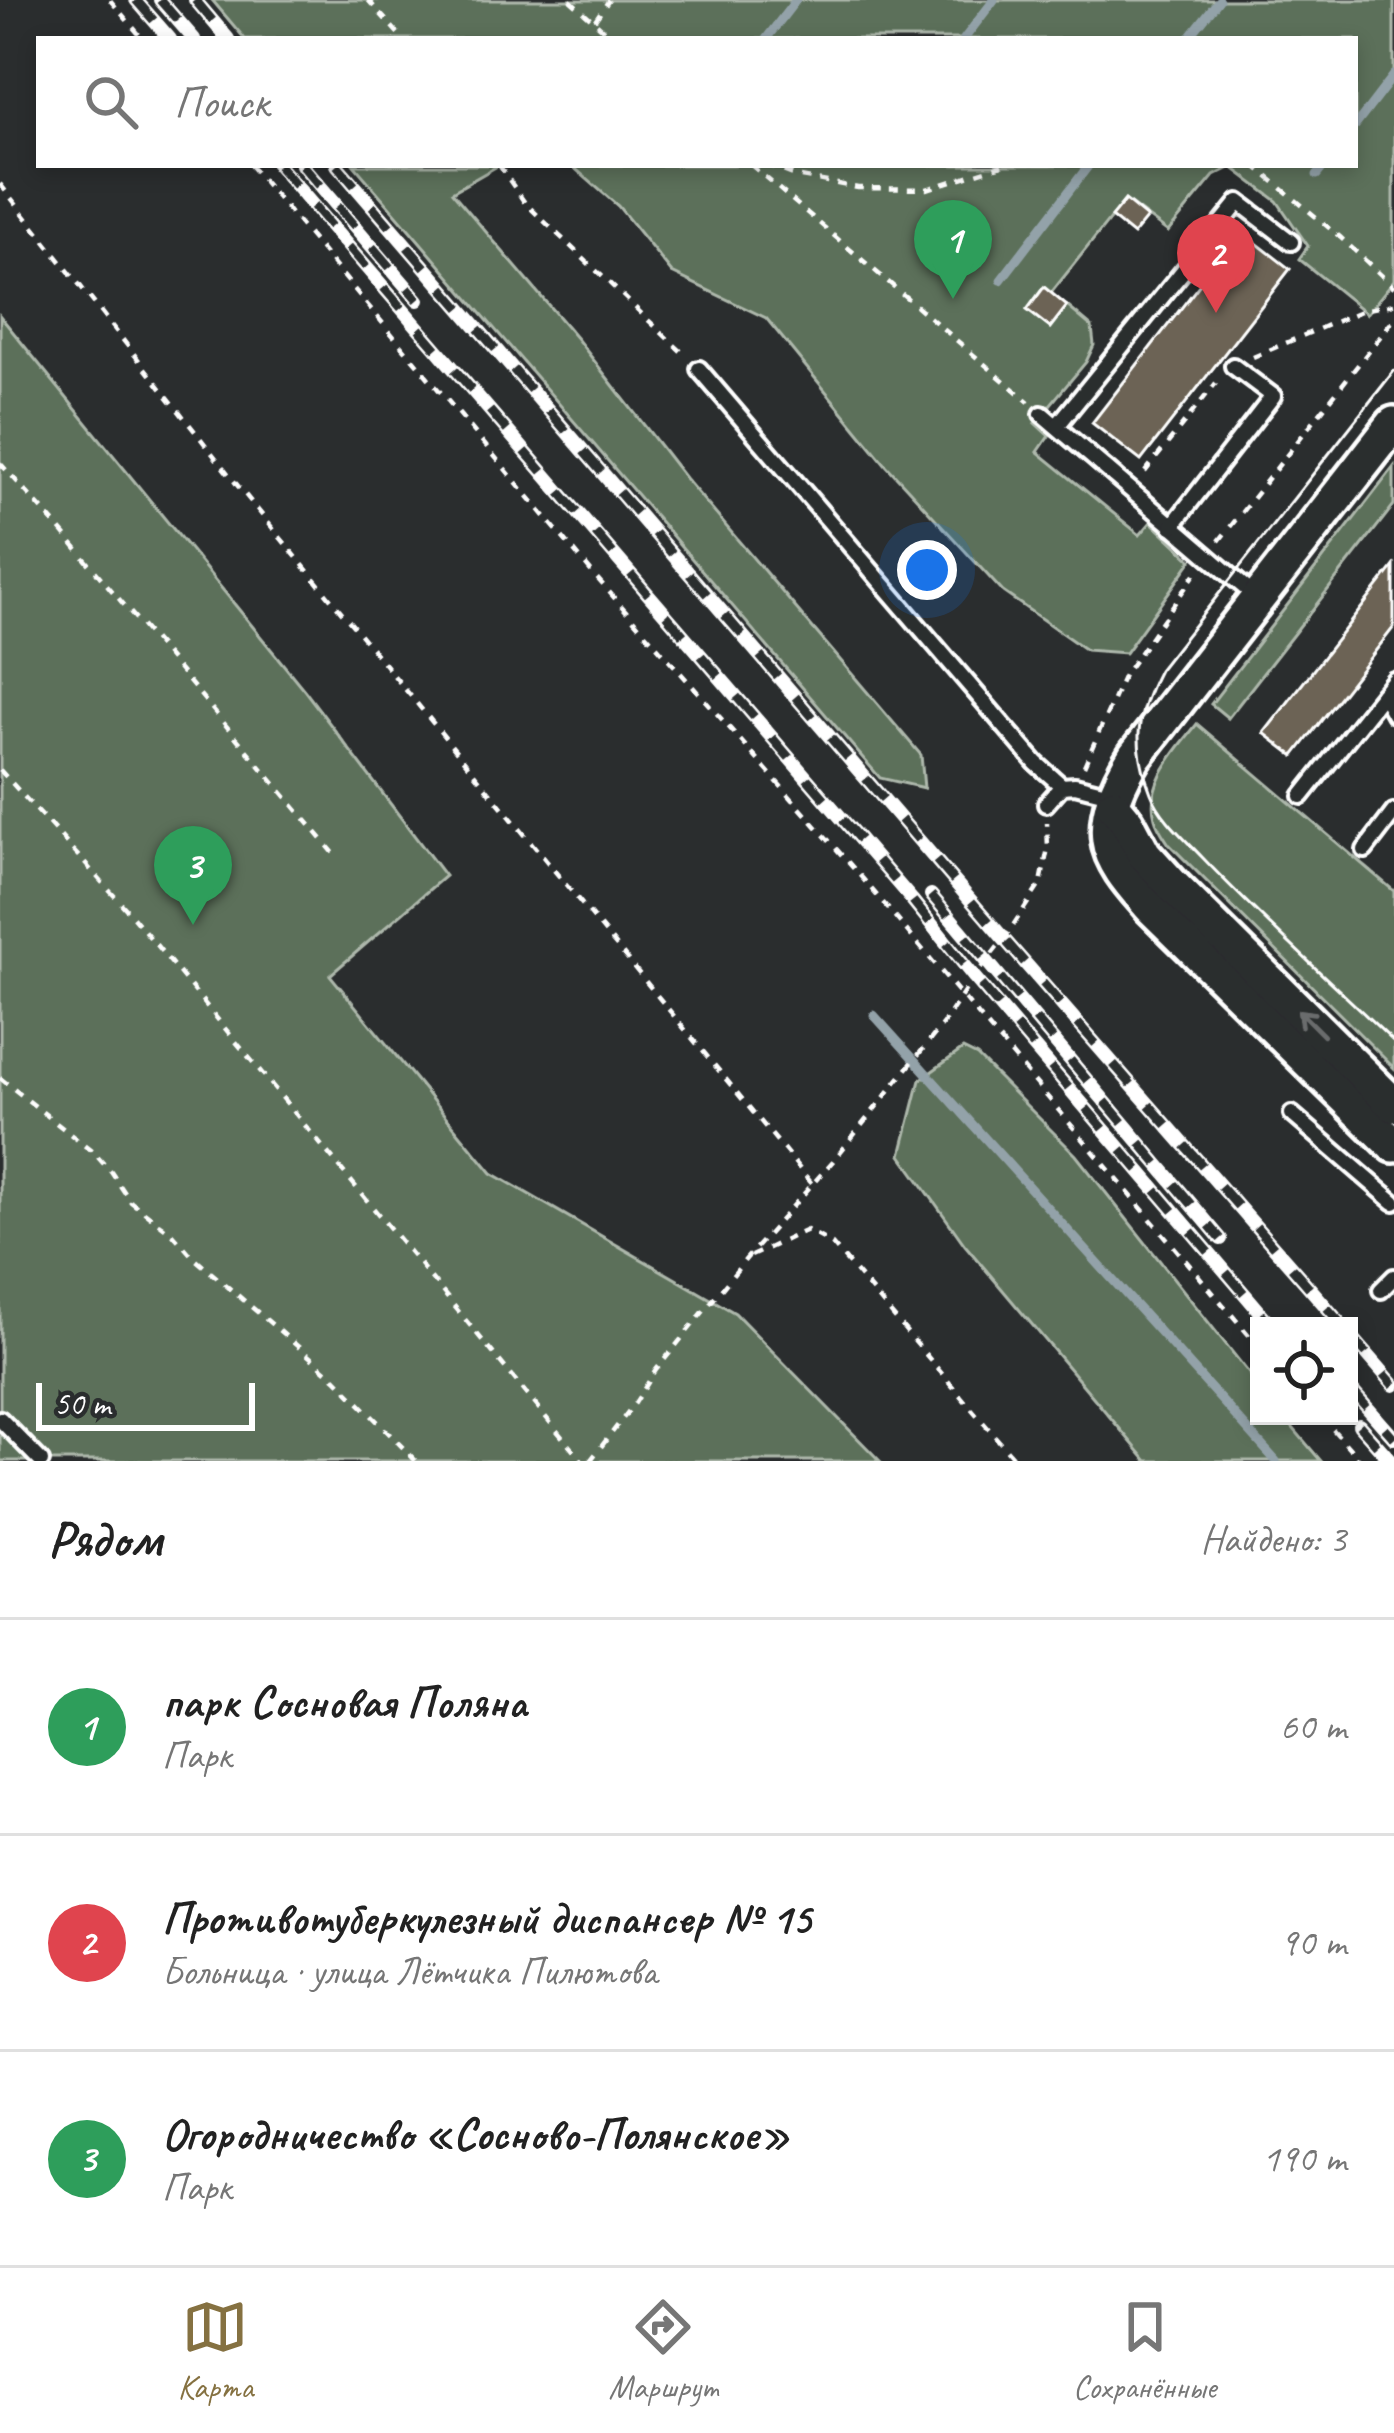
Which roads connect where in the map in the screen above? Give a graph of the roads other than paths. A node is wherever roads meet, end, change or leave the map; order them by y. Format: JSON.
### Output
{"nodes":[{"id":1,"x":1291,"y":242,"type":"dead end"},
{"id":2,"x":1233,"y":366,"type":"dead end"},
{"id":3,"x":699,"y":369,"type":"road end"},
{"id":4,"x":1042,"y":414,"type":"road end"},
{"id":5,"x":1394,"y":424,"type":"edge"},
{"id":6,"x":1057,"y":426,"type":"junction"},
{"id":7,"x":1172,"y":526,"type":"junction"},
{"id":8,"x":1257,"y":598,"type":"junction"},
{"id":9,"x":1394,"y":680,"type":"edge"},
{"id":10,"x":1383,"y":694,"type":"junction"},
{"id":11,"x":1394,"y":713,"type":"edge"},
{"id":12,"x":1069,"y":785,"type":"junction"},
{"id":13,"x":1302,"y":796,"type":"dead end"},
{"id":14,"x":1114,"y":800,"type":"junction"},
{"id":15,"x":1046,"y":804,"type":"road end"},
{"id":16,"x":1394,"y":812,"type":"edge"},
{"id":17,"x":1365,"y":850,"type":"dead end"},
{"id":18,"x":1394,"y":1105,"type":"edge"},
{"id":19,"x":1292,"y":1114,"type":"dead end"},
{"id":20,"x":1394,"y":1145,"type":"edge"},
{"id":21,"x":1394,"y":1202,"type":"edge"},
{"id":22,"x":1394,"y":1277,"type":"edge"},
{"id":23,"x":1381,"y":1290,"type":"dead end"},
{"id":24,"x":0,"y":1419,"type":"edge"},
{"id":25,"x":40,"y":1461,"type":"edge"}],
"edges":[{"from":1,"to":6,"type":"lane"},
{"from":2,"to":7,"type":"lane"},
{"from":3,"to":12,"type":"lane"},
{"from":4,"to":6,"type":"lane"},
{"from":5,"to":8,"type":"street"},
{"from":6,"to":7,"type":"lane"},
{"from":7,"to":8,"type":"lane"},
{"from":8,"to":14,"type":"street"},
{"from":9,"to":10,"type":"lane"},
{"from":10,"to":11,"type":"lane"},
{"from":10,"to":13,"type":"lane"},
{"from":12,"to":14,"type":"lane"},
{"from":12,"to":15,"type":"lane"},
{"from":18,"to":14,"type":"street","one_way":true},
{"from":14,"to":20,"type":"street"},
{"from":16,"to":17,"type":"lane"},
{"from":19,"to":21,"type":"lane"},
{"from":22,"to":23,"type":"lane"},
{"from":24,"to":25,"type":"lane"}]}
